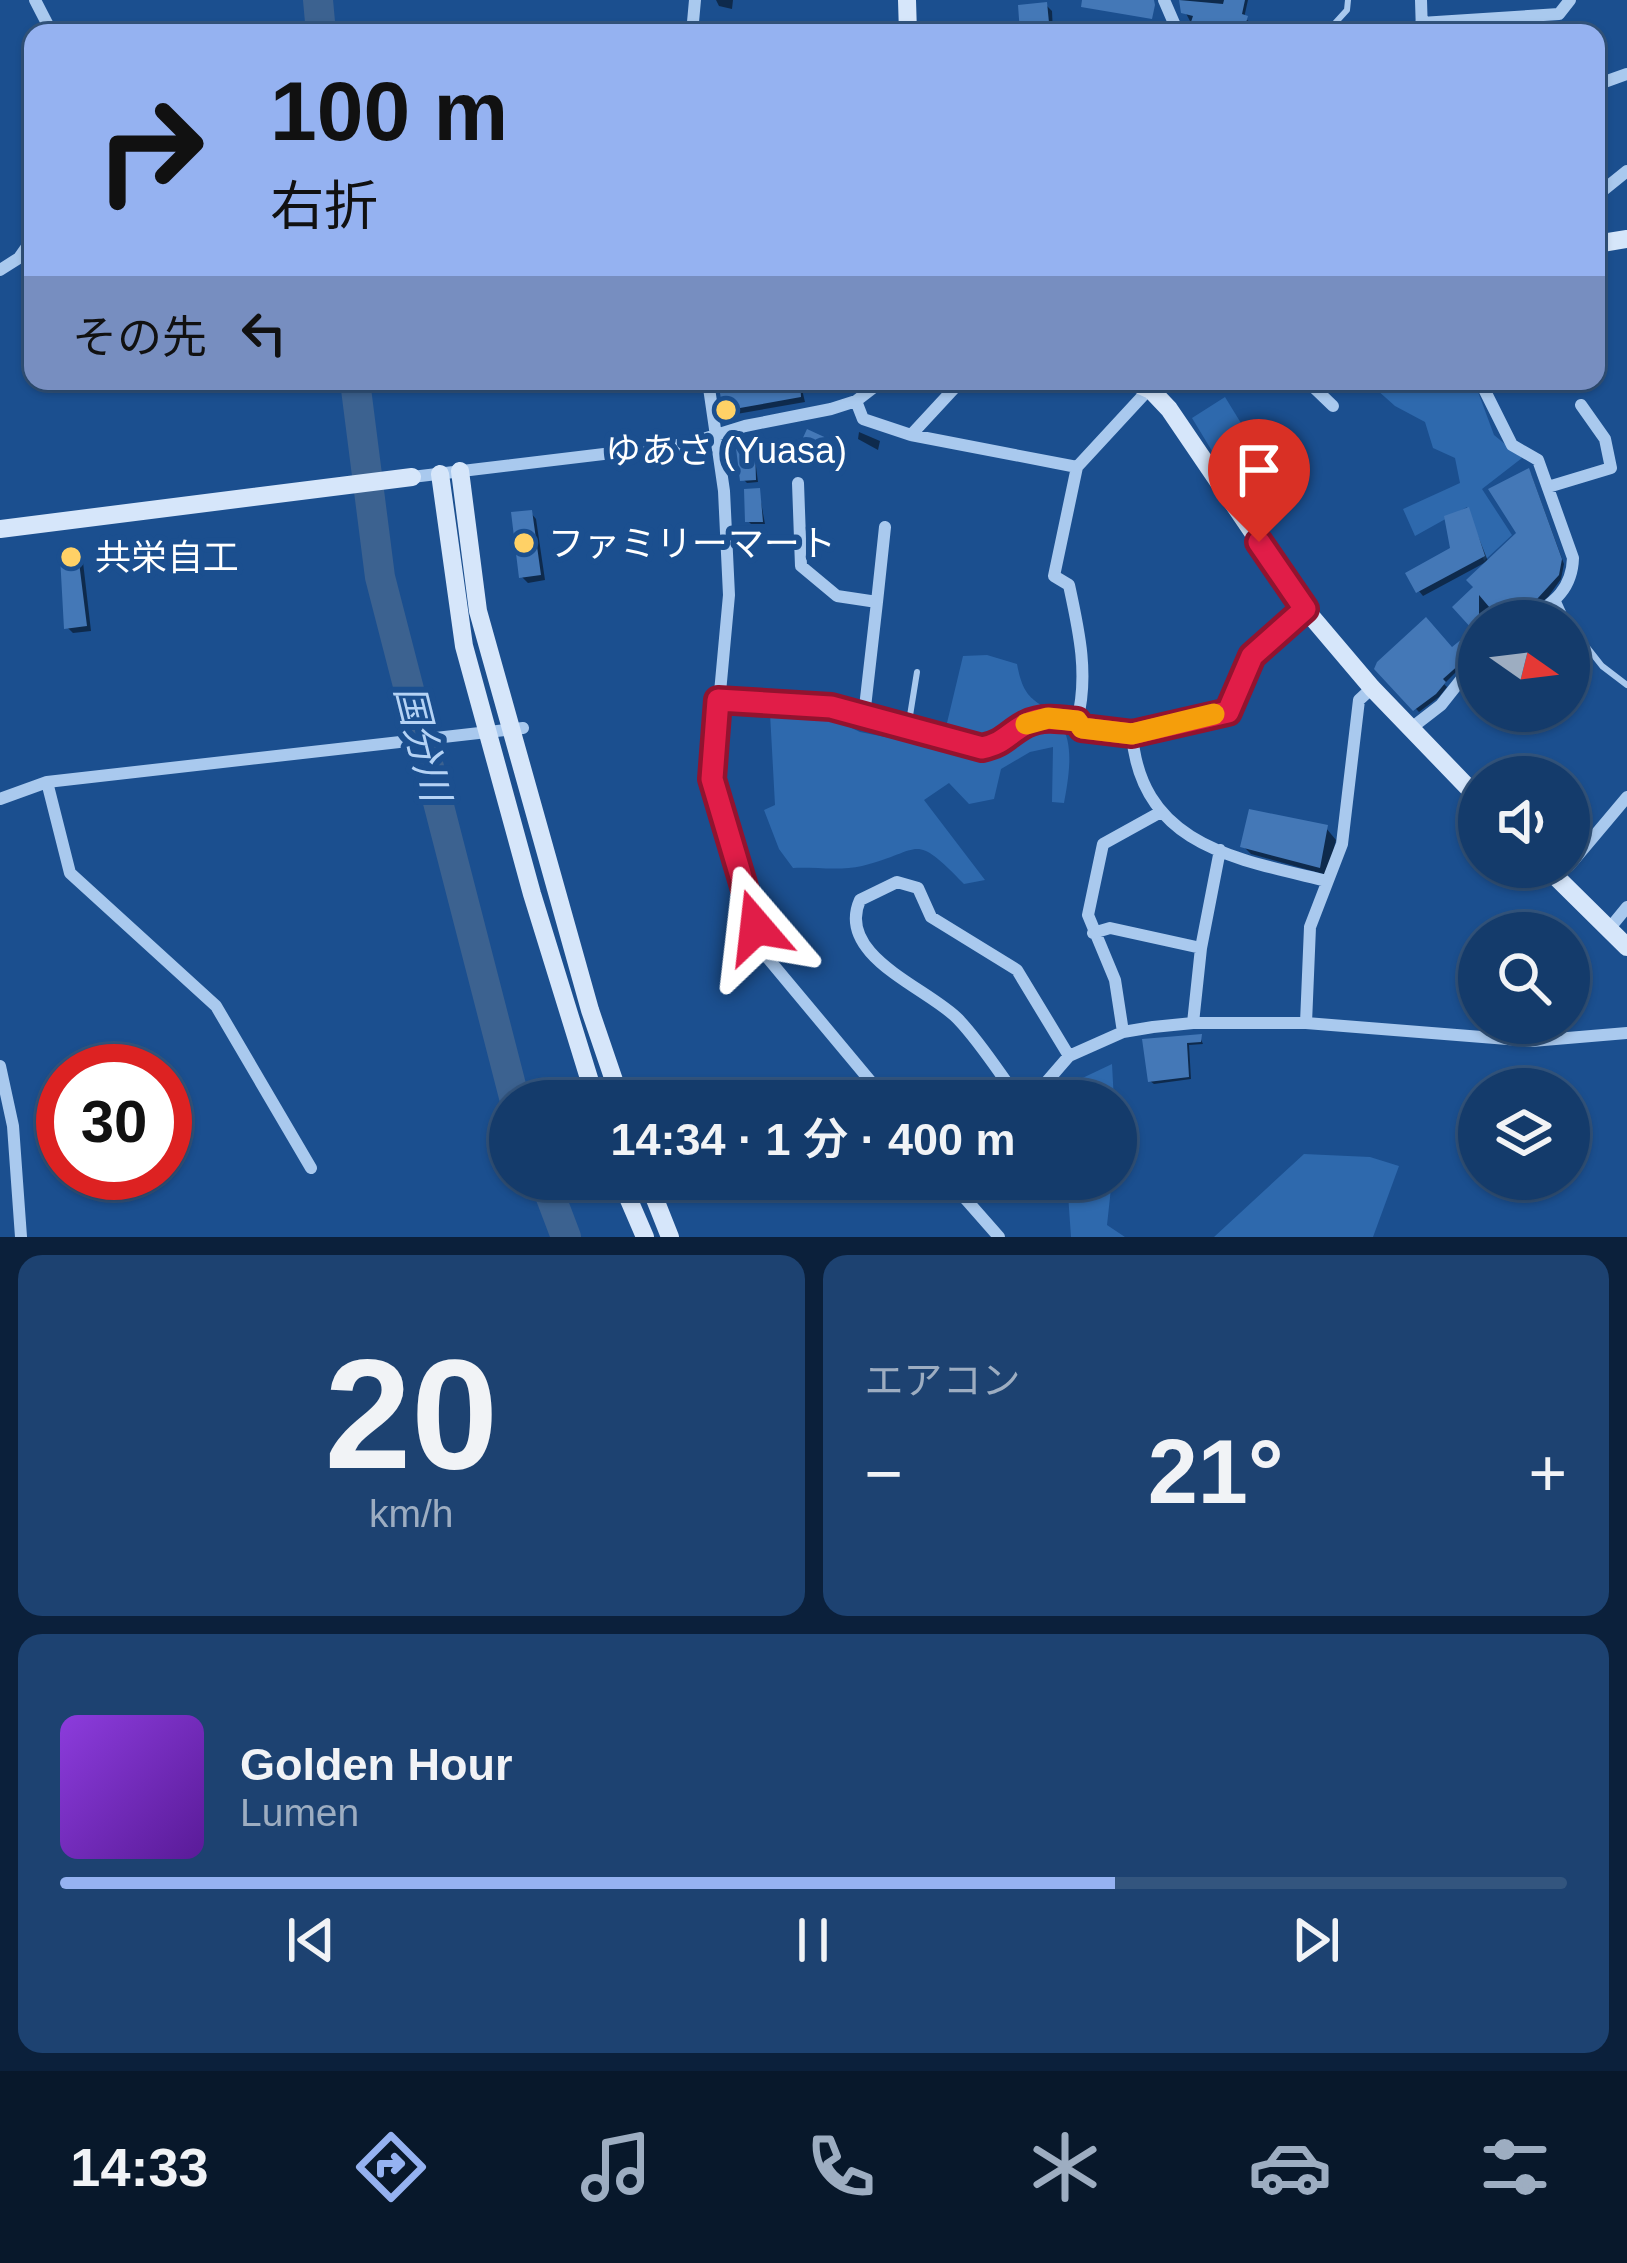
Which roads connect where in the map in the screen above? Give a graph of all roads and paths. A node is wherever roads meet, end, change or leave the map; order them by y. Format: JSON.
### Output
{"nodes":[{"id":1,"x":1570,"y":0,"type":"edge"},
{"id":2,"x":1461,"y":24,"type":"edge"},
{"id":3,"x":710,"y":390,"type":"edge"},
{"id":4,"x":871,"y":390,"type":"edge"},
{"id":5,"x":953,"y":390,"type":"edge"},
{"id":6,"x":1149,"y":390,"type":"edge"},
{"id":7,"x":1158,"y":390,"type":"edge"},
{"id":8,"x":1317,"y":390,"type":"edge"},
{"id":9,"x":1484,"y":390,"type":"edge"},
{"id":10,"x":856,"y":401,"type":"junction"},
{"id":11,"x":1581,"y":405,"type":"dead end"},
{"id":12,"x":1334,"y":406,"type":"dead end"},
{"id":13,"x":718,"y":434,"type":"junction"},
{"id":14,"x":911,"y":435,"type":"junction"},
{"id":15,"x":1077,"y":467,"type":"junction"},
{"id":16,"x":450,"y":473,"type":"junction"},
{"id":17,"x":412,"y":477,"type":"joint"},
{"id":18,"x":798,"y":483,"type":"dead end"},
{"id":19,"x":1548,"y":487,"type":"junction"},
{"id":20,"x":885,"y":527,"type":"dead end"},
{"id":21,"x":0,"y":529,"type":"edge"},
{"id":22,"x":1557,"y":598,"type":"joint"},
{"id":23,"x":1554,"y":600,"type":"edge"},
{"id":24,"x":877,"y":602,"type":"junction"},
{"id":25,"x":1305,"y":609,"type":"junction"},
{"id":26,"x":1590,"y":650,"type":"edge"},
{"id":27,"x":917,"y":672,"type":"dead end"},
{"id":28,"x":1458,"y":684,"type":"edge"},
{"id":29,"x":1627,"y":685,"type":"edge"},
{"id":30,"x":1372,"y":688,"type":"junction"},
{"id":31,"x":718,"y":700,"type":"junction"},
{"id":32,"x":864,"y":716,"type":"junction"},
{"id":33,"x":1077,"y":721,"type":"junction"},
{"id":34,"x":517,"y":729,"type":"junction"},
{"id":35,"x":908,"y":729,"type":"junction"},
{"id":36,"x":1410,"y":730,"type":"junction"},
{"id":37,"x":486,"y":731,"type":"junction"},
{"id":38,"x":1132,"y":734,"type":"junction"},
{"id":39,"x":1458,"y":779,"type":"edge"},
{"id":40,"x":47,"y":782,"type":"junction"},
{"id":41,"x":1627,"y":797,"type":"edge"},
{"id":42,"x":0,"y":799,"type":"edge"},
{"id":43,"x":1159,"y":813,"type":"junction"},
{"id":44,"x":1590,"y":837,"type":"edge"},
{"id":45,"x":1220,"y":850,"type":"junction"},
{"id":46,"x":1327,"y":881,"type":"junction"},
{"id":47,"x":1575,"y":888,"type":"edge"},
{"id":48,"x":1627,"y":907,"type":"edge"},
{"id":49,"x":1609,"y":929,"type":"junction"},
{"id":50,"x":1093,"y":933,"type":"junction"},
{"id":51,"x":1627,"y":947,"type":"edge"},
{"id":52,"x":1202,"y":948,"type":"junction"},
{"id":53,"x":1193,"y":1023,"type":"junction"},
{"id":54,"x":1306,"y":1024,"type":"junction"},
{"id":55,"x":1123,"y":1032,"type":"junction"},
{"id":56,"x":1627,"y":1033,"type":"edge"},
{"id":57,"x":1069,"y":1056,"type":"junction"},
{"id":58,"x":0,"y":1066,"type":"edge"},
{"id":59,"x":590,"y":1080,"type":"edge"},
{"id":60,"x":614,"y":1080,"type":"edge"},
{"id":61,"x":869,"y":1080,"type":"edge"},
{"id":62,"x":1004,"y":1080,"type":"edge"},
{"id":63,"x":1048,"y":1080,"type":"edge"},
{"id":64,"x":311,"y":1168,"type":"dead end"},
{"id":65,"x":629,"y":1200,"type":"edge"},
{"id":66,"x":655,"y":1200,"type":"edge"},
{"id":67,"x":966,"y":1200,"type":"edge"},
{"id":68,"x":21,"y":1237,"type":"edge"},
{"id":69,"x":645,"y":1237,"type":"edge"},
{"id":70,"x":670,"y":1237,"type":"edge"},
{"id":71,"x":998,"y":1237,"type":"edge"}],
"edges":[{"from":1,"to":2,"type":"street"},
{"from":3,"to":13,"type":"street"},
{"from":4,"to":10,"type":"street"},
{"from":5,"to":14,"type":"street"},
{"from":6,"to":15,"type":"street"},
{"from":7,"to":25,"type":"street"},
{"from":8,"to":12,"type":"street"},
{"from":9,"to":19,"type":"street"},
{"from":10,"to":13,"type":"street"},
{"from":10,"to":14,"type":"street"},
{"from":11,"to":19,"type":"street"},
{"from":13,"to":16,"type":"street"},
{"from":13,"to":31,"type":"street"},
{"from":14,"to":15,"type":"street"},
{"from":15,"to":33,"type":"street"},
{"from":16,"to":17,"type":"street"},
{"from":16,"to":34,"type":"street"},
{"from":16,"to":37,"type":"street"},
{"from":17,"to":21,"type":"street"},
{"from":18,"to":24,"type":"street"},
{"from":19,"to":22,"type":"street"},
{"from":20,"to":24,"type":"street"},
{"from":22,"to":23,"type":"street"},
{"from":24,"to":32,"type":"street"},
{"from":25,"to":30,"type":"street"},
{"from":25,"to":38,"type":"street"},
{"from":26,"to":29,"type":"lane"},
{"from":27,"to":35,"type":"lane"},
{"from":28,"to":36,"type":"street"},
{"from":30,"to":36,"type":"street"},
{"from":30,"to":46,"type":"street"},
{"from":31,"to":32,"type":"street"},
{"from":31,"to":61,"type":"street"},
{"from":32,"to":35,"type":"street"},
{"from":33,"to":35,"type":"street"},
{"from":33,"to":38,"type":"street"},
{"from":34,"to":37,"type":"street"},
{"from":34,"to":60,"type":"street"},
{"from":36,"to":39,"type":"street"},
{"from":37,"to":40,"type":"street"},
{"from":37,"to":59,"type":"street"},
{"from":38,"to":43,"type":"street"},
{"from":40,"to":42,"type":"street"},
{"from":40,"to":64,"type":"street"},
{"from":41,"to":44,"type":"street"},
{"from":43,"to":45,"type":"street"},
{"from":43,"to":50,"type":"street"},
{"from":45,"to":46,"type":"street"},
{"from":45,"to":52,"type":"street"},
{"from":46,"to":54,"type":"street"},
{"from":47,"to":49,"type":"street"},
{"from":48,"to":49,"type":"street"},
{"from":49,"to":51,"type":"street"},
{"from":50,"to":52,"type":"street"},
{"from":50,"to":55,"type":"street"},
{"from":52,"to":53,"type":"street"},
{"from":53,"to":54,"type":"street"},
{"from":53,"to":55,"type":"street"},
{"from":54,"to":56,"type":"street"},
{"from":55,"to":57,"type":"street"},
{"from":57,"to":62,"type":"street"},
{"from":57,"to":63,"type":"street"},
{"from":58,"to":68,"type":"street"},
{"from":65,"to":69,"type":"street"},
{"from":66,"to":70,"type":"street"},
{"from":67,"to":71,"type":"street"}]}
